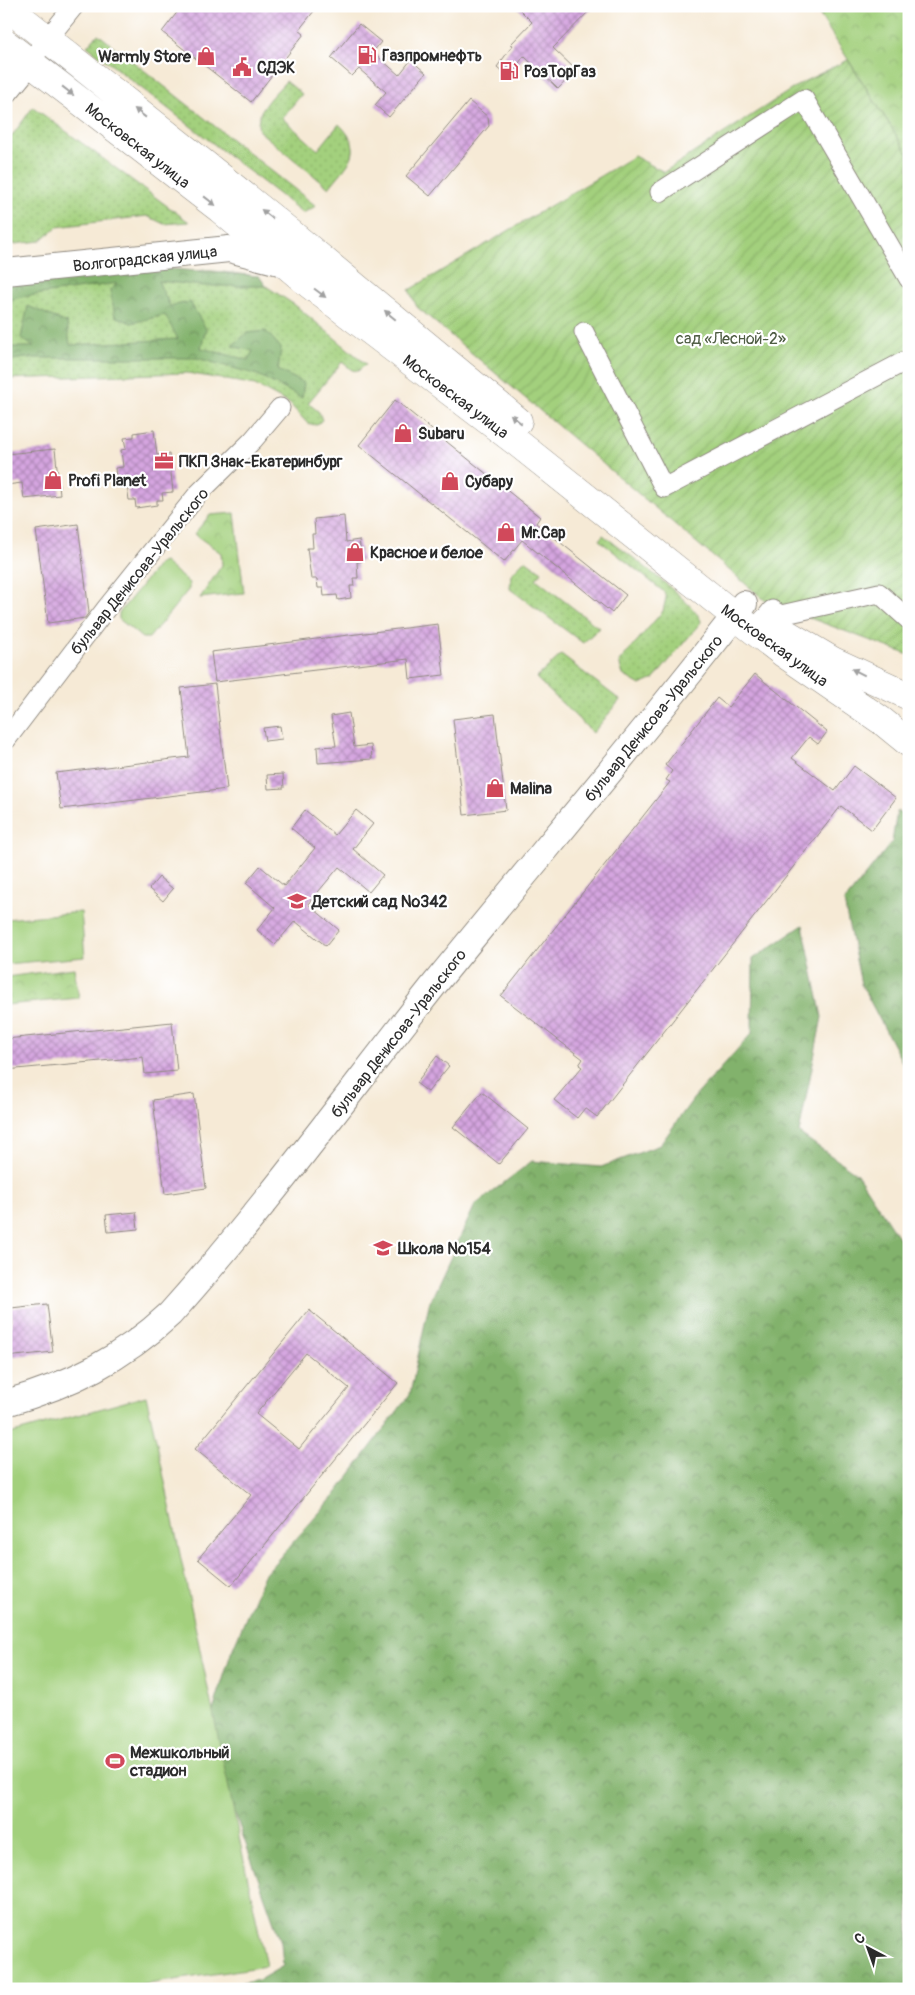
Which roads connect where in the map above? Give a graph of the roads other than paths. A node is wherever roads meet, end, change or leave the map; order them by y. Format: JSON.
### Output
{"nodes":[{"id":1,"x":6,"y":6,"type":"edge"},
{"id":2,"x":74,"y":6,"type":"edge"},
{"id":3,"x":47,"y":40,"type":"junction"},
{"id":4,"x":6,"y":44,"type":"edge"},
{"id":5,"x":29,"y":62,"type":"junction"},
{"id":6,"x":6,"y":90,"type":"edge"},
{"id":7,"x":660,"y":192,"type":"dead end"},
{"id":8,"x":305,"y":244,"type":"junction"},
{"id":9,"x":284,"y":263,"type":"junction"},
{"id":10,"x":6,"y":272,"type":"edge"},
{"id":11,"x":909,"y":279,"type":"edge"},
{"id":12,"x":584,"y":332,"type":"dead end"},
{"id":13,"x":909,"y":359,"type":"edge"},
{"id":14,"x":280,"y":408,"type":"dead end"},
{"id":15,"x":748,"y":613,"type":"junction"},
{"id":16,"x":909,"y":620,"type":"edge"},
{"id":17,"x":909,"y":696,"type":"edge"},
{"id":18,"x":6,"y":740,"type":"edge"},
{"id":19,"x":909,"y":743,"type":"edge"},
{"id":20,"x":6,"y":1403,"type":"edge"}],
"edges":[{"from":1,"to":3,"type":"main road","name":"Московская улица"},
{"from":2,"to":3,"type":"street"},
{"from":3,"to":5,"type":"street"},
{"from":8,"to":3,"type":"main road","name":"Московская улица","one_way":true},
{"from":4,"to":5,"type":"main road","name":"Московская улица"},
{"from":5,"to":6,"type":"street"},
{"from":5,"to":9,"type":"main road","name":"Московская улица","one_way":true},
{"from":7,"to":11,"type":"street"},
{"from":8,"to":9,"type":"street"},
{"from":15,"to":8,"type":"main road","name":"Московская улица","one_way":true},
{"from":9,"to":10,"type":"street","name":"Волгоградская улица"},
{"from":9,"to":15,"type":"main road","name":"Московская улица","one_way":true},
{"from":12,"to":13,"type":"street"},
{"from":14,"to":18,"type":"street","name":"бульвар Денисова-Уральского"},
{"from":15,"to":16,"type":"street"},
{"from":17,"to":15,"type":"main road","name":"Московская улица","one_way":true},
{"from":15,"to":19,"type":"main road","name":"Московская улица"},
{"from":15,"to":20,"type":"street","name":"бульвар Денисова-Уральского"}]}
